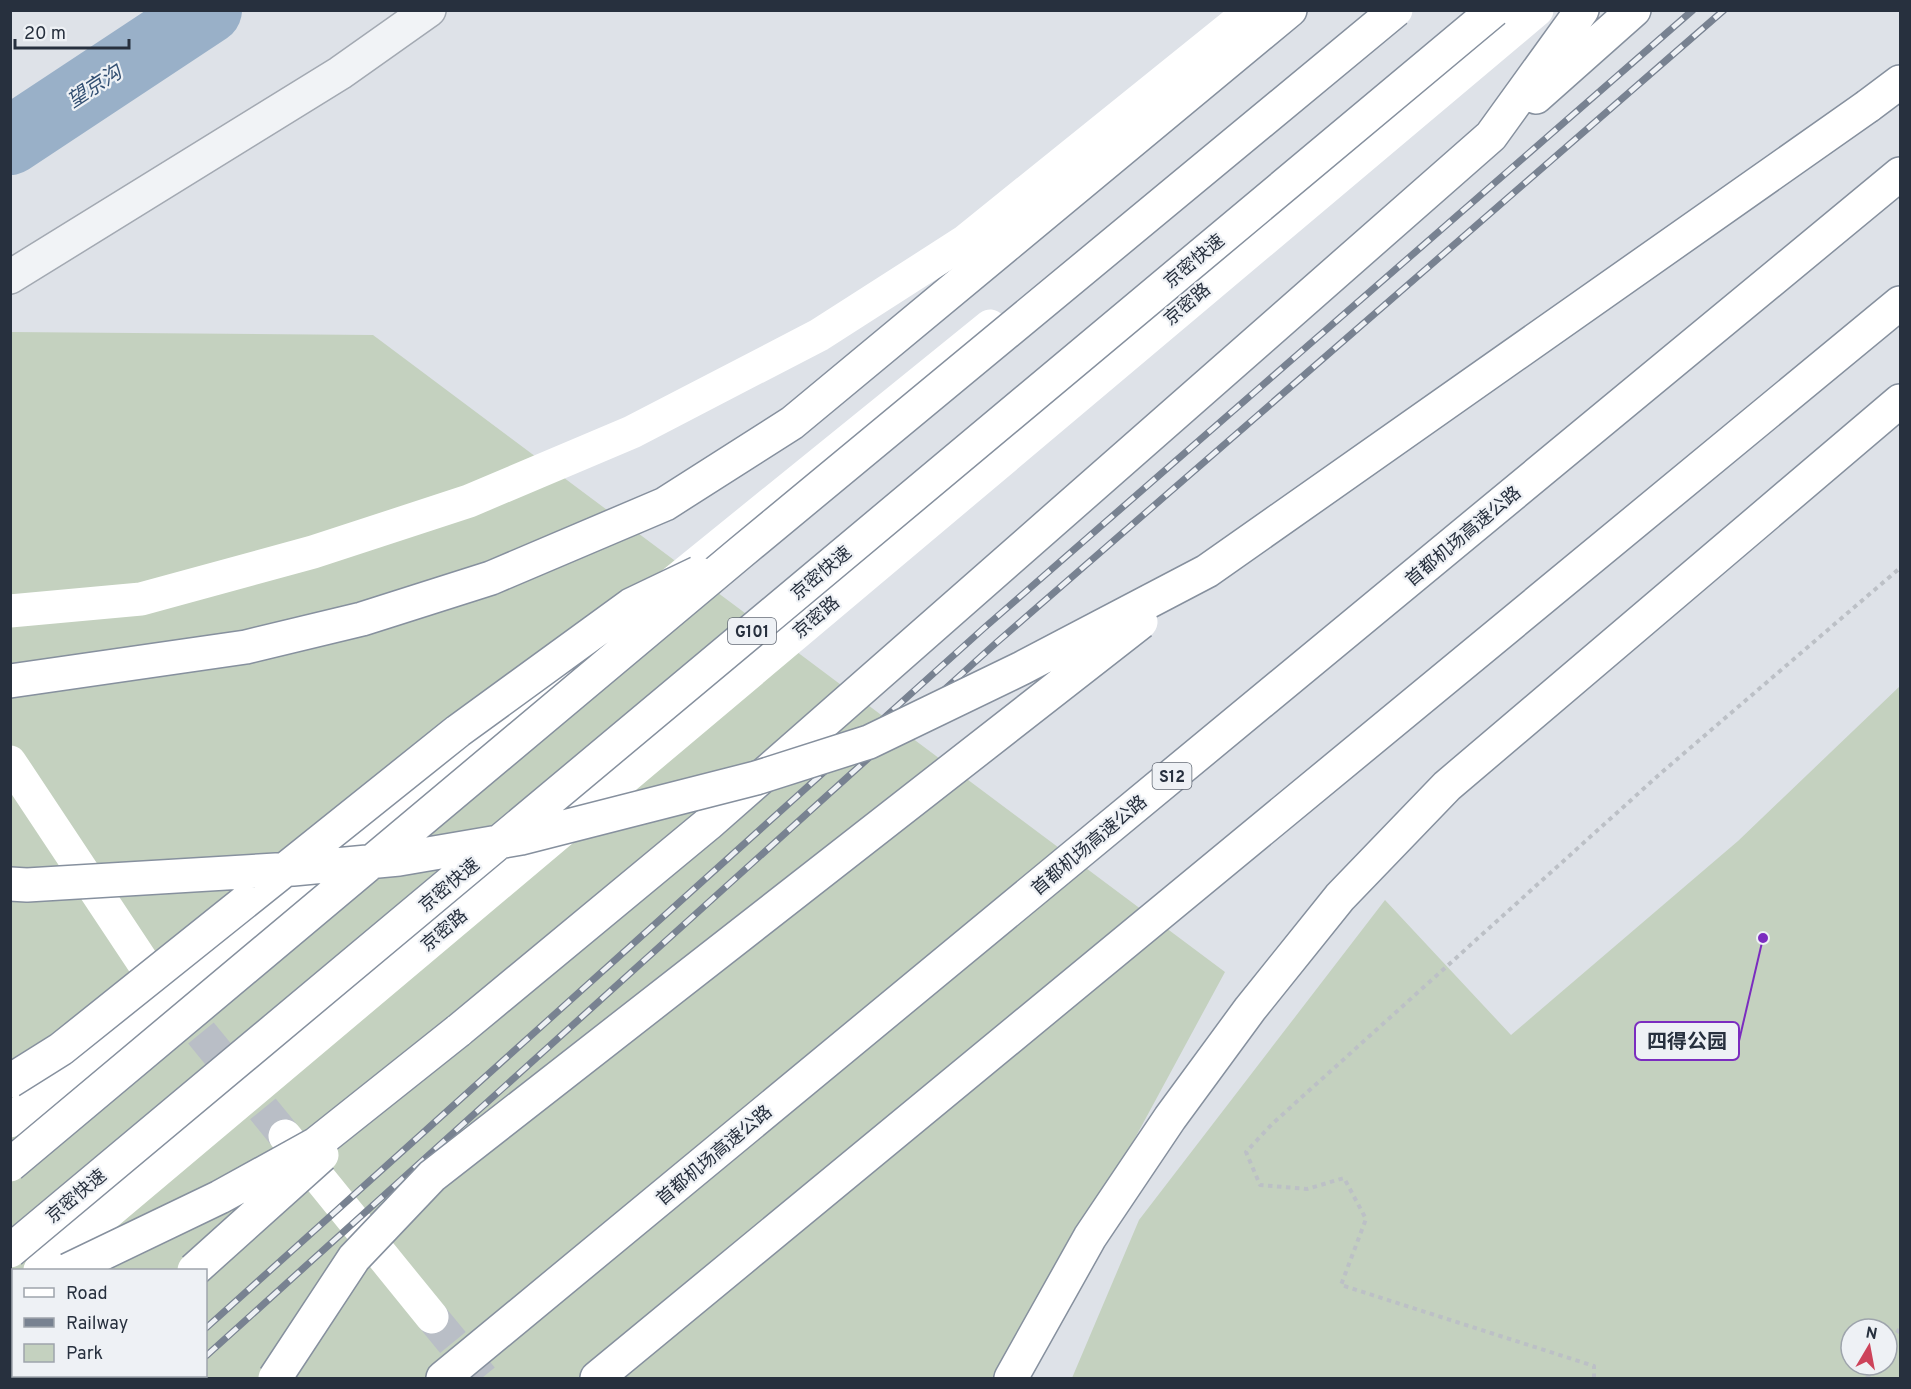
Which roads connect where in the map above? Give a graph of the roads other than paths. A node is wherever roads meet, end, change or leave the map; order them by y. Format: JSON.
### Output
{"nodes":[{"id":1,"x":429,"y":10,"type":"edge"},
{"id":2,"x":1252,"y":10,"type":"edge"},
{"id":3,"x":1290,"y":10,"type":"edge"},
{"id":4,"x":1370,"y":10,"type":"edge"},
{"id":5,"x":1396,"y":10,"type":"edge"},
{"id":6,"x":1494,"y":10,"type":"edge"},
{"id":7,"x":1537,"y":10,"type":"edge"},
{"id":8,"x":1582,"y":10,"type":"edge"},
{"id":9,"x":1634,"y":10,"type":"edge"},
{"id":10,"x":1900,"y":82,"type":"edge"},
{"id":11,"x":1491,"y":136,"type":"junction"},
{"id":12,"x":1900,"y":174,"type":"edge"},
{"id":13,"x":10,"y":277,"type":"edge"},
{"id":14,"x":1900,"y":303,"type":"edge"},
{"id":15,"x":1900,"y":401,"type":"edge"},
{"id":16,"x":740,"y":554,"type":"junction"},
{"id":17,"x":1207,"y":571,"type":"junction"},
{"id":18,"x":10,"y":611,"type":"edge"},
{"id":19,"x":10,"y":681,"type":"edge"},
{"id":20,"x":10,"y":762,"type":"edge"},
{"id":21,"x":10,"y":884,"type":"edge"},
{"id":22,"x":144,"y":964,"type":"dead end"},
{"id":23,"x":458,"y":1031,"type":"junction"},
{"id":24,"x":10,"y":1081,"type":"edge"},
{"id":25,"x":10,"y":1121,"type":"edge"},
{"id":26,"x":285,"y":1136,"type":"tunnel mouth"},
{"id":27,"x":10,"y":1165,"type":"edge"},
{"id":28,"x":10,"y":1251,"type":"edge"},
{"id":29,"x":41,"y":1269,"type":"edge"},
{"id":30,"x":70,"y":1269,"type":"edge"},
{"id":31,"x":195,"y":1269,"type":"edge"},
{"id":32,"x":432,"y":1317,"type":"tunnel mouth"},
{"id":33,"x":275,"y":1378,"type":"edge"},
{"id":34,"x":443,"y":1378,"type":"edge"},
{"id":35,"x":597,"y":1378,"type":"edge"},
{"id":36,"x":1011,"y":1378,"type":"edge"}],
"edges":[{"from":1,"to":13,"type":"street"},
{"from":2,"to":18,"type":"main road"},
{"from":3,"to":19,"type":"main road"},
{"from":4,"to":25,"type":"main road"},
{"from":5,"to":16,"type":"main road","bridge":true},
{"from":6,"to":28,"type":"main road","name":"京密快速","number":"G101","bridge":true},
{"from":7,"to":29,"type":"main road","name":"京密路","number":"G101"},
{"from":8,"to":11,"type":"main road"},
{"from":9,"to":11,"type":"main road"},
{"from":10,"to":17,"type":"main road","bridge":true},
{"from":11,"to":23,"type":"main road"},
{"from":12,"to":34,"type":"main road","name":"首都机场高速公路","number":"S12"},
{"from":14,"to":35,"type":"main road"},
{"from":15,"to":36,"type":"main road"},
{"from":16,"to":24,"type":"main road","bridge":true},
{"from":16,"to":27,"type":"main road","bridge":true},
{"from":17,"to":21,"type":"main road","bridge":true},
{"from":17,"to":33,"type":"main road","bridge":true},
{"from":20,"to":22,"type":"main road"},
{"from":23,"to":30,"type":"main road","bridge":true},
{"from":23,"to":31,"type":"main road","bridge":true},
{"from":26,"to":32,"type":"main road"}]}
